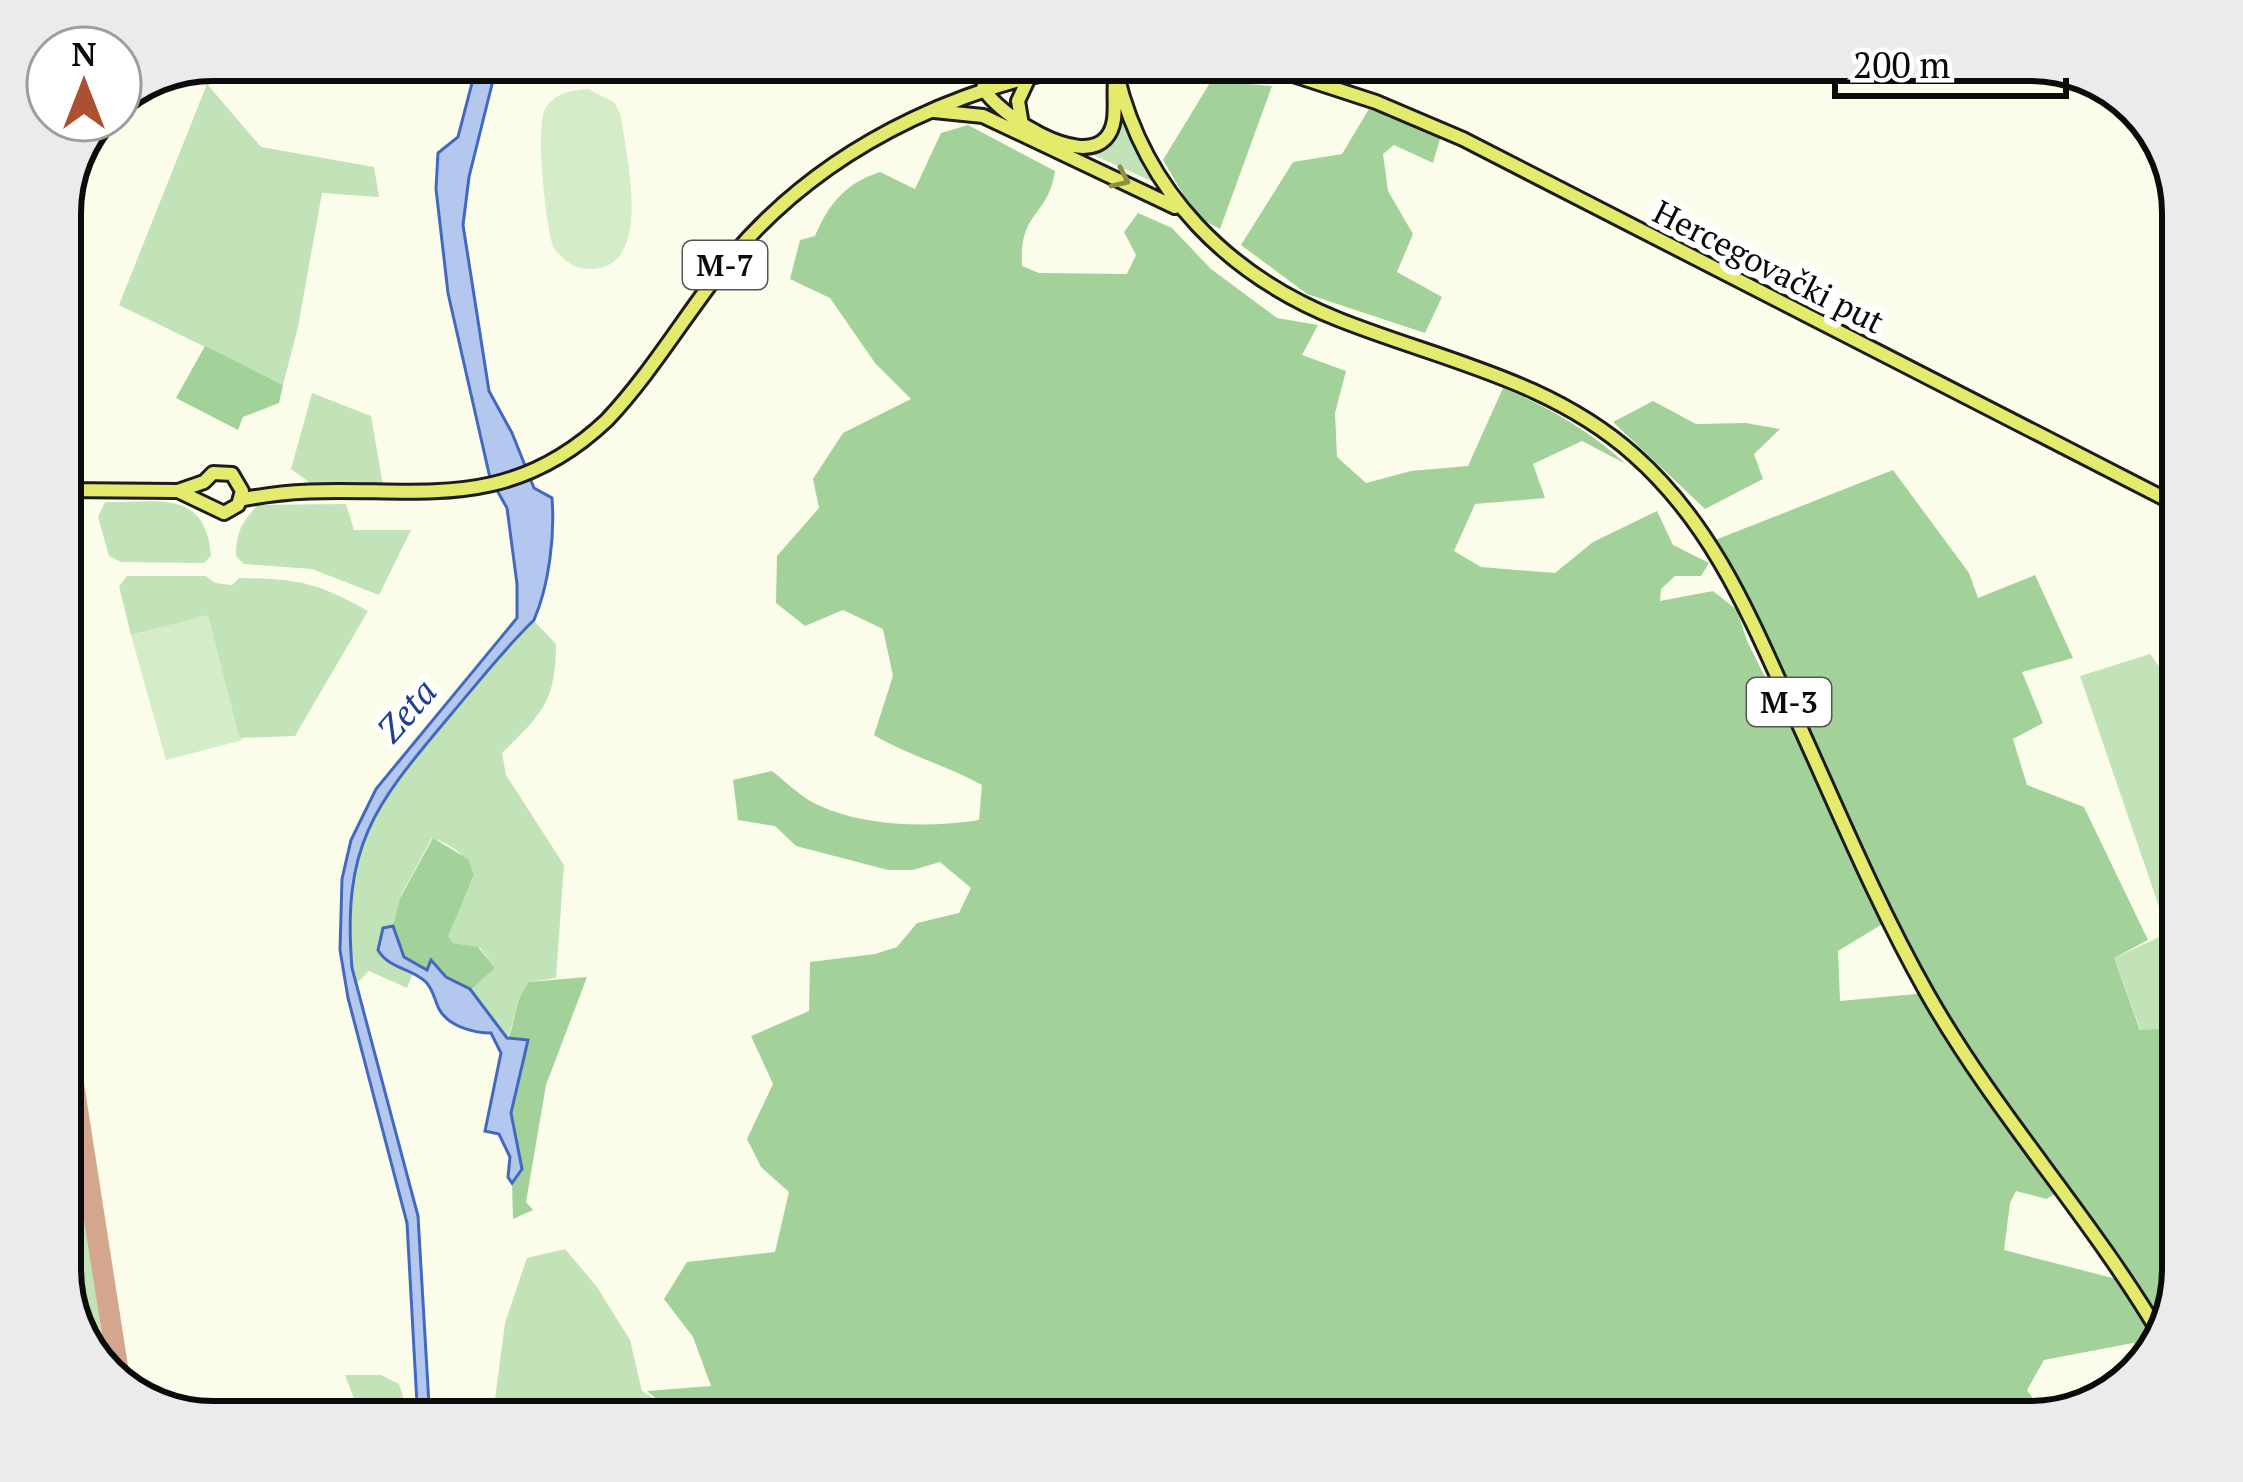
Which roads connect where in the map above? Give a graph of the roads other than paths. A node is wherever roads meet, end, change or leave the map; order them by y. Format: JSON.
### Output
{"nodes":[{"id":1,"x":1008,"y":81,"type":"edge"},
{"id":2,"x":1027,"y":81,"type":"edge"},
{"id":3,"x":1117,"y":81,"type":"edge"},
{"id":4,"x":1120,"y":81,"type":"edge"},
{"id":5,"x":1316,"y":81,"type":"edge"},
{"id":6,"x":983,"y":88,"type":"junction"},
{"id":7,"x":930,"y":111,"type":"junction"},
{"id":8,"x":982,"y":116,"type":"junction"},
{"id":9,"x":1022,"y":125,"type":"junction"},
{"id":10,"x":1182,"y":210,"type":"junction"},
{"id":11,"x":204,"y":482,"type":"junction"},
{"id":12,"x":240,"y":484,"type":"junction"},
{"id":13,"x":81,"y":490,"type":"edge"},
{"id":14,"x":178,"y":491,"type":"junction"},
{"id":15,"x":274,"y":493,"type":"junction"},
{"id":16,"x":2162,"y":497,"type":"edge"},
{"id":17,"x":240,"y":500,"type":"junction"},
{"id":18,"x":203,"y":501,"type":"junction"},
{"id":19,"x":2150,"y":1321,"type":"edge"}],
"edges":[{"from":1,"to":6,"type":"main road","number":"M-7"},
{"from":2,"to":9,"type":"main road"},
{"from":3,"to":9,"type":"main road"},
{"from":4,"to":10,"type":"main road","number":"M-3"},
{"from":5,"to":16,"type":"main road","name":"Hercegovački put"},
{"from":6,"to":7,"type":"main road","number":"M-7"},
{"from":6,"to":8,"type":"main road"},
{"from":6,"to":9,"type":"main road"},
{"from":7,"to":8,"type":"main road"},
{"from":7,"to":15,"type":"main road","number":"M-7"},
{"from":8,"to":10,"type":"main road","one_way":true},
{"from":10,"to":19,"type":"main road","number":"M-3"},
{"from":11,"to":12,"type":"main road","number":"M-7"},
{"from":11,"to":14,"type":"main road","number":"M-7"},
{"from":11,"to":18,"type":"main road"},
{"from":12,"to":15,"type":"main road","number":"M-7"},
{"from":12,"to":17,"type":"main road"},
{"from":13,"to":14,"type":"main road","number":"M-7"},
{"from":14,"to":18,"type":"main road","number":"M-7"},
{"from":15,"to":17,"type":"main road","number":"M-7"},
{"from":17,"to":18,"type":"main road","number":"M-7"}]}
